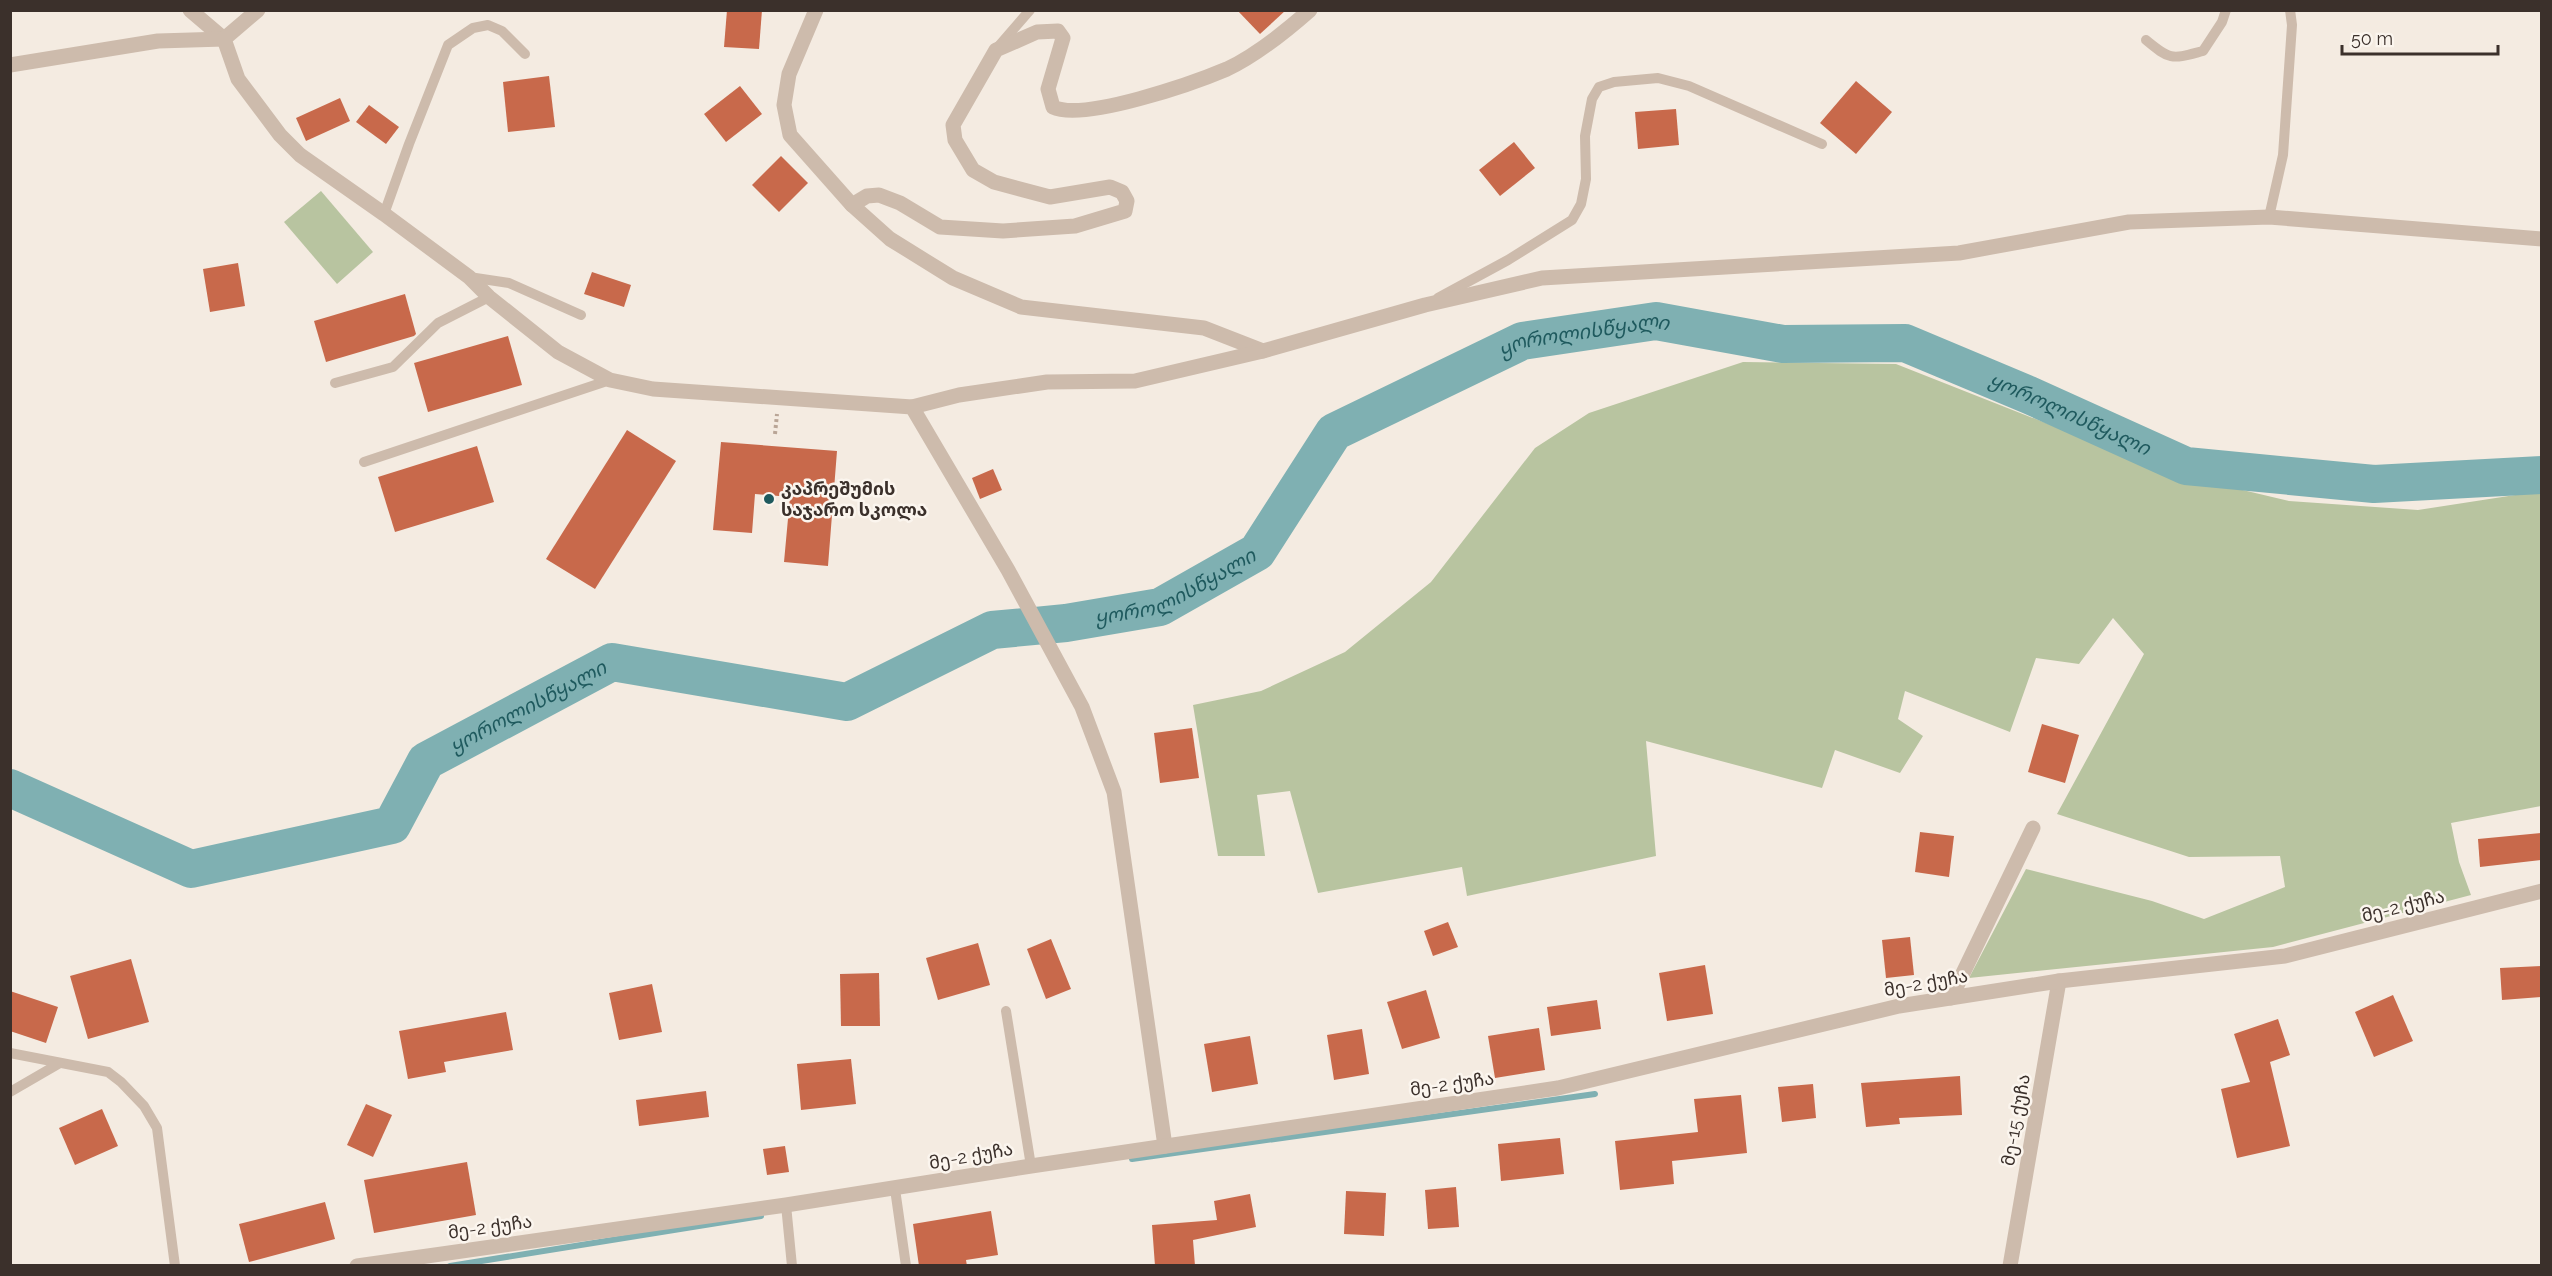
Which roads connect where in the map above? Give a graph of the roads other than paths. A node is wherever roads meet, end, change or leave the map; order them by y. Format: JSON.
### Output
{"nodes":[{"id":1,"x":190,"y":10,"type":"edge"},
{"id":2,"x":258,"y":10,"type":"edge"},
{"id":3,"x":816,"y":10,"type":"edge"},
{"id":4,"x":1030,"y":10,"type":"edge"},
{"id":5,"x":1310,"y":10,"type":"edge"},
{"id":6,"x":2226,"y":10,"type":"edge"},
{"id":7,"x":2290,"y":10,"type":"edge"},
{"id":8,"x":224,"y":39,"type":"junction"},
{"id":9,"x":2146,"y":40,"type":"dead end"},
{"id":10,"x":996,"y":50,"type":"junction"},
{"id":11,"x":525,"y":54,"type":"dead end"},
{"id":12,"x":10,"y":65,"type":"edge"},
{"id":13,"x":1822,"y":144,"type":"dead end"},
{"id":14,"x":852,"y":205,"type":"junction"},
{"id":15,"x":384,"y":214,"type":"junction"},
{"id":16,"x":2269,"y":217,"type":"junction"},
{"id":17,"x":2541,"y":239,"type":"edge"},
{"id":18,"x":469,"y":277,"type":"junction"},
{"id":19,"x":489,"y":297,"type":"junction"},
{"id":20,"x":1425,"y":305,"type":"junction"},
{"id":21,"x":581,"y":315,"type":"dead end"},
{"id":22,"x":1263,"y":351,"type":"junction"},
{"id":23,"x":610,"y":380,"type":"junction"},
{"id":24,"x":335,"y":383,"type":"dead end"},
{"id":25,"x":912,"y":407,"type":"junction"},
{"id":26,"x":364,"y":462,"type":"dead end"},
{"id":27,"x":2033,"y":828,"type":"dead end"},
{"id":28,"x":2541,"y":891,"type":"edge"},
{"id":29,"x":2059,"y":981,"type":"junction"},
{"id":30,"x":1951,"y":998,"type":"junction"},
{"id":31,"x":1006,"y":1011,"type":"dead end"},
{"id":32,"x":10,"y":1053,"type":"edge"},
{"id":33,"x":60,"y":1063,"type":"junction"},
{"id":34,"x":10,"y":1092,"type":"edge"},
{"id":35,"x":1165,"y":1146,"type":"junction"},
{"id":36,"x":1030,"y":1166,"type":"junction"},
{"id":37,"x":896,"y":1189,"type":"junction"},
{"id":38,"x":786,"y":1205,"type":"junction"},
{"id":39,"x":175,"y":1266,"type":"edge"},
{"id":40,"x":357,"y":1266,"type":"edge"},
{"id":41,"x":792,"y":1266,"type":"edge"},
{"id":42,"x":906,"y":1266,"type":"edge"},
{"id":43,"x":2010,"y":1266,"type":"edge"}],
"edges":[{"from":1,"to":8,"type":"street"},
{"from":2,"to":8,"type":"street"},
{"from":3,"to":14,"type":"street"},
{"from":4,"to":10,"type":"lane"},
{"from":5,"to":10,"type":"street"},
{"from":6,"to":9,"type":"lane"},
{"from":7,"to":16,"type":"lane"},
{"from":8,"to":12,"type":"street"},
{"from":8,"to":15,"type":"street"},
{"from":10,"to":14,"type":"street"},
{"from":11,"to":15,"type":"lane"},
{"from":13,"to":20,"type":"lane"},
{"from":14,"to":22,"type":"street"},
{"from":15,"to":18,"type":"street"},
{"from":16,"to":17,"type":"street"},
{"from":16,"to":20,"type":"street"},
{"from":18,"to":19,"type":"street"},
{"from":18,"to":21,"type":"lane"},
{"from":19,"to":23,"type":"street"},
{"from":19,"to":24,"type":"lane"},
{"from":20,"to":22,"type":"street"},
{"from":22,"to":25,"type":"street"},
{"from":23,"to":25,"type":"street"},
{"from":23,"to":26,"type":"lane"},
{"from":25,"to":35,"type":"street"},
{"from":27,"to":30,"type":"street"},
{"from":28,"to":29,"type":"street","name":"მე-2 ქუჩა"},
{"from":29,"to":30,"type":"street","name":"მე-2 ქუჩა"},
{"from":29,"to":43,"type":"street","name":"მე-15 ქუჩა"},
{"from":30,"to":35,"type":"street","name":"მე-2 ქუჩა"},
{"from":31,"to":36,"type":"lane"},
{"from":32,"to":33,"type":"lane"},
{"from":33,"to":34,"type":"lane"},
{"from":33,"to":39,"type":"lane"},
{"from":35,"to":36,"type":"street","name":"მე-2 ქუჩა"},
{"from":36,"to":37,"type":"street","name":"მე-2 ქუჩა"},
{"from":37,"to":38,"type":"street","name":"მე-2 ქუჩა"},
{"from":37,"to":42,"type":"lane"},
{"from":38,"to":40,"type":"street","name":"მე-2 ქუჩა"},
{"from":38,"to":41,"type":"lane"}]}
